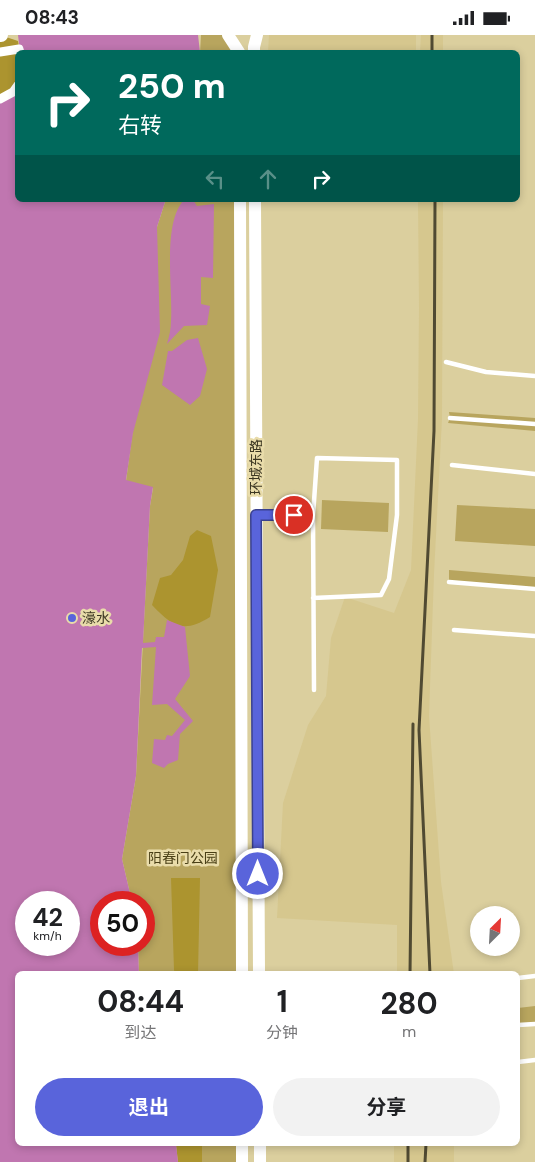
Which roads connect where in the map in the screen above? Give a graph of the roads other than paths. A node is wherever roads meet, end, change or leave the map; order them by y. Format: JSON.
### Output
{"nodes":[{"id":1,"x":228,"y":35,"type":"edge"},
{"id":2,"x":238,"y":35,"type":"edge"},
{"id":3,"x":257,"y":35,"type":"edge"},
{"id":4,"x":19,"y":50,"type":"edge"},
{"id":5,"x":238,"y":50,"type":"edge"},
{"id":6,"x":239,"y":50,"type":"edge"},
{"id":7,"x":254,"y":50,"type":"edge"},
{"id":8,"x":0,"y":52,"type":"edge"},
{"id":9,"x":15,"y":89,"type":"edge"},
{"id":10,"x":0,"y":99,"type":"edge"},
{"id":11,"x":240,"y":202,"type":"edge"},
{"id":12,"x":254,"y":202,"type":"edge"},
{"id":13,"x":446,"y":362,"type":"dead end"},
{"id":14,"x":535,"y":377,"type":"edge"},
{"id":15,"x":450,"y":418,"type":"dead end"},
{"id":16,"x":535,"y":424,"type":"edge"},
{"id":17,"x":452,"y":465,"type":"dead end"},
{"id":18,"x":535,"y":474,"type":"edge"},
{"id":19,"x":256,"y":515,"type":"junction"},
{"id":20,"x":313,"y":516,"type":"junction"},
{"id":21,"x":449,"y":582,"type":"dead end"},
{"id":22,"x":535,"y":589,"type":"edge"},
{"id":23,"x":313,"y":598,"type":"junction"},
{"id":24,"x":454,"y":630,"type":"dead end"},
{"id":25,"x":535,"y":636,"type":"edge"},
{"id":26,"x":314,"y":690,"type":"dead end"},
{"id":27,"x":242,"y":971,"type":"edge"},
{"id":28,"x":259,"y":971,"type":"edge"},
{"id":29,"x":535,"y":977,"type":"edge"},
{"id":30,"x":520,"y":978,"type":"edge"},
{"id":31,"x":535,"y":1023,"type":"edge"},
{"id":32,"x":520,"y":1025,"type":"edge"},
{"id":33,"x":535,"y":1061,"type":"edge"},
{"id":34,"x":520,"y":1062,"type":"edge"},
{"id":35,"x":242,"y":1146,"type":"edge"},
{"id":36,"x":260,"y":1146,"type":"edge"},
{"id":37,"x":242,"y":1162,"type":"edge"},
{"id":38,"x":260,"y":1162,"type":"edge"}],
"edges":[{"from":1,"to":5,"type":"main road"},
{"from":2,"to":6,"type":"main road"},
{"from":3,"to":7,"type":"main road"},
{"from":4,"to":8,"type":"street"},
{"from":9,"to":10,"type":"street"},
{"from":11,"to":27,"type":"main road","name":"环城东路"},
{"from":12,"to":19,"type":"main road","name":"环城东路"},
{"from":13,"to":14,"type":"lane"},
{"from":15,"to":16,"type":"lane"},
{"from":17,"to":18,"type":"lane"},
{"from":19,"to":20,"type":"lane"},
{"from":19,"to":28,"type":"main road","name":"环城东路"},
{"from":20,"to":23,"type":"lane"},
{"from":20,"to":23,"type":"lane"},
{"from":21,"to":22,"type":"lane"},
{"from":23,"to":26,"type":"lane"},
{"from":24,"to":25,"type":"lane"},
{"from":29,"to":30,"type":"lane"},
{"from":31,"to":32,"type":"lane"},
{"from":33,"to":34,"type":"lane"},
{"from":35,"to":37,"type":"main road"},
{"from":36,"to":38,"type":"main road"}]}
